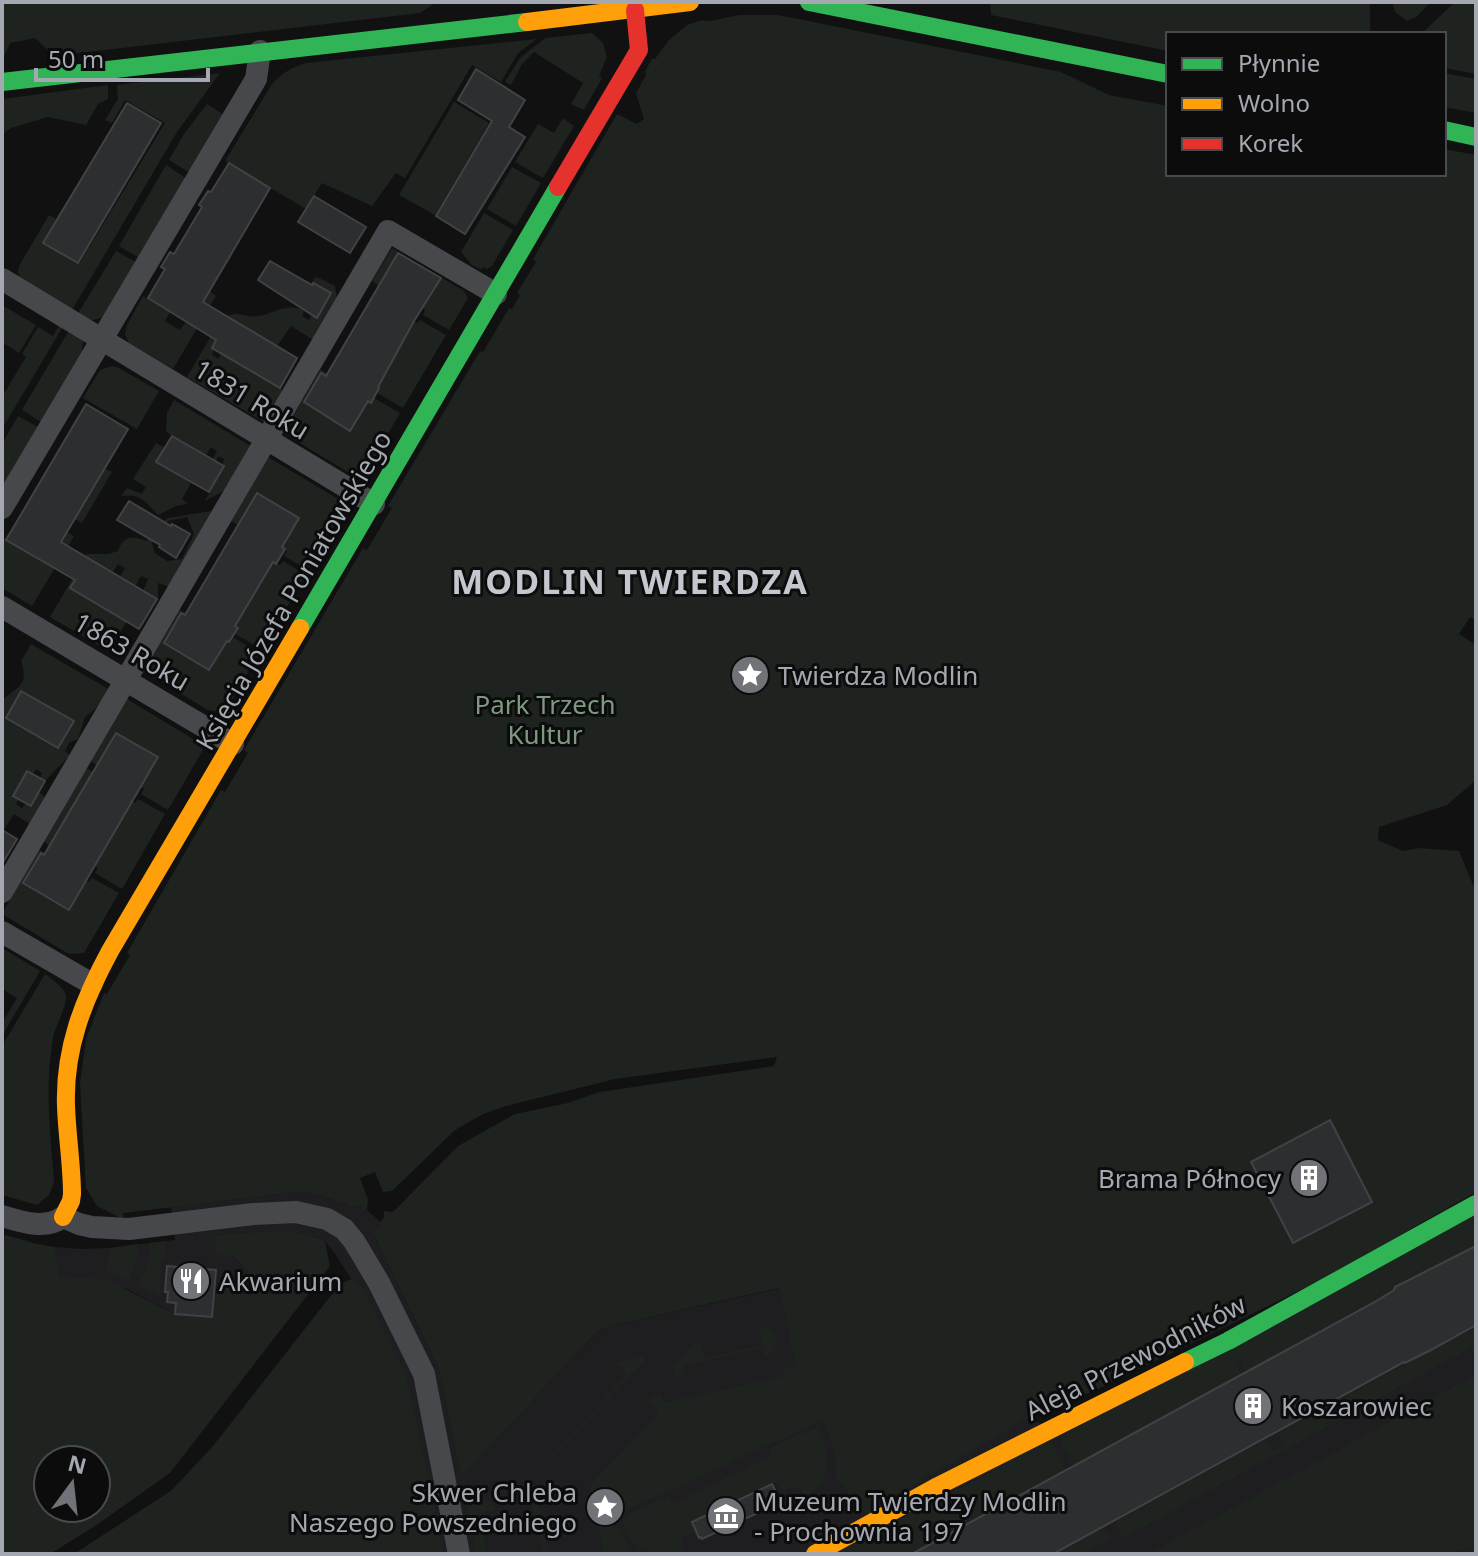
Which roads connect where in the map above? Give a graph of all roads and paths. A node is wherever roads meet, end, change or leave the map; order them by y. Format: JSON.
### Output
{"nodes":[{"id":1,"x":690,"y":2,"type":"edge"},
{"id":2,"x":809,"y":2,"type":"edge"},
{"id":3,"x":635,"y":10,"type":"junction"},
{"id":4,"x":260,"y":51,"type":"junction"},
{"id":5,"x":1166,"y":74,"type":"edge"},
{"id":6,"x":2,"y":82,"type":"edge"},
{"id":7,"x":1446,"y":130,"type":"edge"},
{"id":8,"x":1476,"y":137,"type":"edge"},
{"id":9,"x":2,"y":279,"type":"edge"},
{"id":10,"x":496,"y":294,"type":"junction"},
{"id":11,"x":102,"y":341,"type":"junction"},
{"id":12,"x":266,"y":440,"type":"junction"},
{"id":13,"x":374,"y":504,"type":"junction"},
{"id":14,"x":2,"y":508,"type":"edge"},
{"id":15,"x":2,"y":607,"type":"edge"},
{"id":16,"x":126,"y":681,"type":"junction"},
{"id":17,"x":233,"y":744,"type":"junction"},
{"id":18,"x":2,"y":892,"type":"edge"},
{"id":19,"x":2,"y":932,"type":"edge"},
{"id":20,"x":92,"y":984,"type":"junction"},
{"id":21,"x":1476,"y":1204,"type":"edge"},
{"id":22,"x":2,"y":1216,"type":"edge"},
{"id":23,"x":63,"y":1217,"type":"junction"},
{"id":24,"x":459,"y":1554,"type":"edge"},
{"id":25,"x":815,"y":1554,"type":"edge"}],
"edges":[{"from":1,"to":3,"type":"street"},
{"from":2,"to":5,"type":"street"},
{"from":3,"to":4,"type":"street"},
{"from":3,"to":10,"type":"street","name":"Księcia Józefa Poniatowskiego"},
{"from":4,"to":6,"type":"street"},
{"from":4,"to":11,"type":"street"},
{"from":7,"to":8,"type":"street"},
{"from":9,"to":11,"type":"street","name":"1831 Roku"},
{"from":10,"to":12,"type":"street"},
{"from":10,"to":13,"type":"street","name":"Księcia Józefa Poniatowskiego"},
{"from":11,"to":12,"type":"street","name":"1831 Roku"},
{"from":11,"to":14,"type":"street"},
{"from":12,"to":13,"type":"street","name":"1831 Roku"},
{"from":12,"to":16,"type":"street"},
{"from":13,"to":17,"type":"street","name":"Księcia Józefa Poniatowskiego"},
{"from":15,"to":16,"type":"street","name":"1863 Roku"},
{"from":16,"to":17,"type":"street","name":"1863 Roku"},
{"from":16,"to":18,"type":"street"},
{"from":17,"to":20,"type":"street","name":"Księcia Józefa Poniatowskiego"},
{"from":19,"to":20,"type":"street"},
{"from":20,"to":23,"type":"street","name":"Księcia Józefa Poniatowskiego"},
{"from":21,"to":25,"type":"street","name":"Aleja Przewodników"},
{"from":22,"to":23,"type":"street"},
{"from":23,"to":24,"type":"street"}]}
